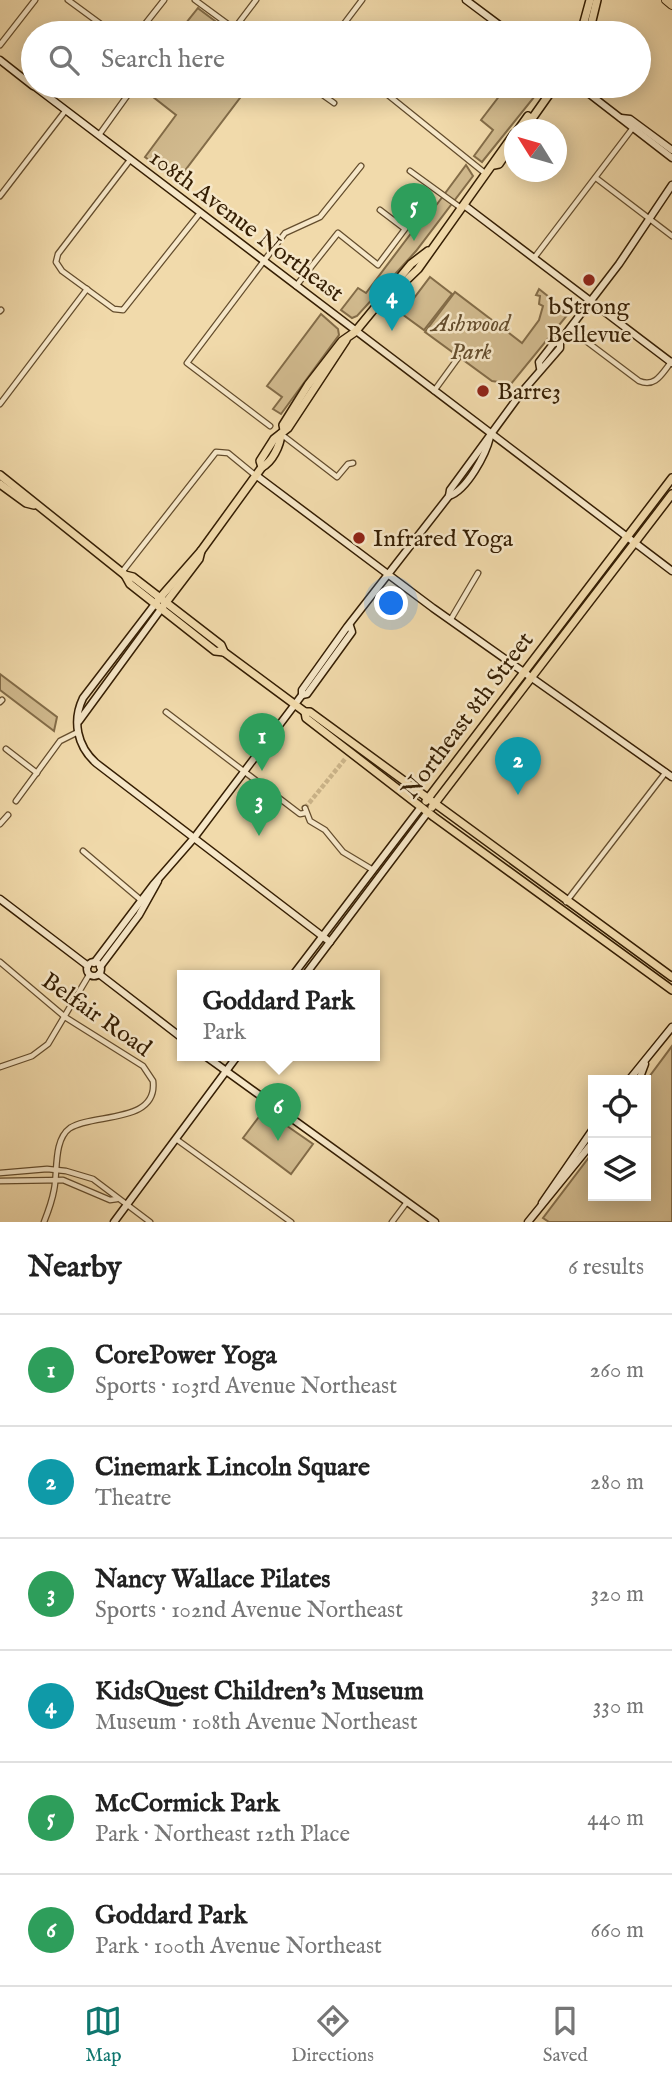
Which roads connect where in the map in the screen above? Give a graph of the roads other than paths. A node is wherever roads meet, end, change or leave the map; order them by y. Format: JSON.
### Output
{"nodes":[{"id":1,"x":35,"y":0,"type":"edge"},
{"id":2,"x":68,"y":0,"type":"edge"},
{"id":3,"x":84,"y":0,"type":"edge"},
{"id":4,"x":164,"y":0,"type":"edge"},
{"id":5,"x":195,"y":0,"type":"edge"},
{"id":6,"x":256,"y":0,"type":"edge"},
{"id":7,"x":362,"y":0,"type":"edge"},
{"id":8,"x":466,"y":0,"type":"edge"},
{"id":9,"x":590,"y":0,"type":"edge"},
{"id":10,"x":597,"y":0,"type":"edge"},
{"id":11,"x":666,"y":0,"type":"edge"},
{"id":12,"x":672,"y":5,"type":"edge"},
{"id":13,"x":78,"y":8,"type":"junction"},
{"id":14,"x":96,"y":21,"type":"edge"},
{"id":15,"x":147,"y":21,"type":"edge"},
{"id":16,"x":223,"y":21,"type":"edge"},
{"id":17,"x":240,"y":21,"type":"edge"},
{"id":18,"x":346,"y":21,"type":"edge"},
{"id":19,"x":494,"y":21,"type":"edge"},
{"id":20,"x":584,"y":21,"type":"edge"},
{"id":21,"x":592,"y":21,"type":"edge"},
{"id":22,"x":0,"y":45,"type":"edge"},
{"id":23,"x":0,"y":61,"type":"edge"},
{"id":24,"x":21,"y":77,"type":"edge"},
{"id":25,"x":50,"y":98,"type":"edge"},
{"id":26,"x":126,"y":98,"type":"edge"},
{"id":27,"x":327,"y":98,"type":"edge"},
{"id":28,"x":392,"y":98,"type":"edge"},
{"id":29,"x":546,"y":98,"type":"edge"},
{"id":30,"x":595,"y":98,"type":"edge"},
{"id":31,"x":334,"y":103,"type":"dead end"},
{"id":32,"x":66,"y":110,"type":"junction"},
{"id":33,"x":534,"y":113,"type":"junction"},
{"id":34,"x":621,"y":118,"type":"junction"},
{"id":35,"x":528,"y":119,"type":"edge"},
{"id":36,"x":530,"y":119,"type":"edge"},
{"id":37,"x":632,"y":129,"type":"junction"},
{"id":38,"x":98,"y":135,"type":"junction"},
{"id":39,"x":504,"y":148,"type":"edge"},
{"id":40,"x":672,"y":150,"type":"edge"},
{"id":41,"x":504,"y":157,"type":"edge"},
{"id":42,"x":672,"y":158,"type":"edge"},
{"id":43,"x":130,"y":160,"type":"junction"},
{"id":44,"x":494,"y":165,"type":"junction"},
{"id":45,"x":361,"y":166,"type":"dead end"},
{"id":46,"x":410,"y":171,"type":"dead end"},
{"id":47,"x":486,"y":175,"type":"junction"},
{"id":48,"x":596,"y":178,"type":"junction"},
{"id":49,"x":672,"y":185,"type":"edge"},
{"id":50,"x":0,"y":196,"type":"edge"},
{"id":51,"x":462,"y":206,"type":"junction"},
{"id":52,"x":380,"y":210,"type":"dead end"},
{"id":53,"x":200,"y":213,"type":"junction"},
{"id":54,"x":648,"y":218,"type":"junction"},
{"id":55,"x":672,"y":236,"type":"edge"},
{"id":56,"x":534,"y":258,"type":"junction"},
{"id":57,"x":265,"y":263,"type":"junction"},
{"id":58,"x":296,"y":286,"type":"junction"},
{"id":59,"x":87,"y":289,"type":"junction"},
{"id":60,"x":591,"y":301,"type":"junction"},
{"id":61,"x":570,"y":329,"type":"junction"},
{"id":62,"x":355,"y":332,"type":"junction"},
{"id":63,"x":458,"y":358,"type":"dead end"},
{"id":64,"x":672,"y":362,"type":"edge"},
{"id":65,"x":434,"y":391,"type":"junction"},
{"id":66,"x":0,"y":404,"type":"edge"},
{"id":67,"x":270,"y":426,"type":"dead end"},
{"id":68,"x":282,"y":432,"type":"junction"},
{"id":69,"x":491,"y":435,"type":"junction"},
{"id":70,"x":353,"y":463,"type":"dead end"},
{"id":71,"x":0,"y":475,"type":"edge"},
{"id":72,"x":257,"y":476,"type":"junction"},
{"id":73,"x":672,"y":478,"type":"edge"},
{"id":74,"x":0,"y":484,"type":"edge"},
{"id":75,"x":672,"y":494,"type":"edge"},
{"id":76,"x":34,"y":505,"type":"junction"},
{"id":77,"x":626,"y":537,"type":"junction"},
{"id":78,"x":634,"y":542,"type":"junction"},
{"id":79,"x":672,"y":571,"type":"edge"},
{"id":80,"x":478,"y":573,"type":"dead end"},
{"id":81,"x":123,"y":574,"type":"junction"},
{"id":82,"x":388,"y":575,"type":"junction"},
{"id":83,"x":160,"y":603,"type":"junction"},
{"id":84,"x":451,"y":619,"type":"junction"},
{"id":85,"x":350,"y":626,"type":"junction"},
{"id":86,"x":116,"y":656,"type":"junction"},
{"id":87,"x":524,"y":670,"type":"junction"},
{"id":88,"x":532,"y":676,"type":"junction"},
{"id":89,"x":103,"y":686,"type":"junction"},
{"id":90,"x":302,"y":695,"type":"junction"},
{"id":91,"x":295,"y":704,"type":"junction"},
{"id":92,"x":166,"y":712,"type":"dead end"},
{"id":93,"x":305,"y":712,"type":"junction"},
{"id":94,"x":79,"y":721,"type":"junction"},
{"id":95,"x":78,"y":732,"type":"junction"},
{"id":96,"x":6,"y":748,"type":"dead end"},
{"id":97,"x":244,"y":772,"type":"junction"},
{"id":98,"x":37,"y":773,"type":"junction"},
{"id":99,"x":669,"y":775,"type":"edge"},
{"id":100,"x":16,"y":801,"type":"dead end"},
{"id":101,"x":431,"y":802,"type":"junction"},
{"id":102,"x":424,"y":810,"type":"junction"},
{"id":103,"x":8,"y":815,"type":"dead end"},
{"id":104,"x":0,"y":824,"type":"edge"},
{"id":105,"x":194,"y":838,"type":"junction"},
{"id":106,"x":83,"y":851,"type":"dead end"},
{"id":107,"x":500,"y":865,"type":"junction"},
{"id":108,"x":373,"y":870,"type":"junction"},
{"id":109,"x":528,"y":875,"type":"junction"},
{"id":110,"x":0,"y":899,"type":"edge"},
{"id":111,"x":143,"y":902,"type":"junction"},
{"id":112,"x":566,"y":903,"type":"junction"},
{"id":113,"x":323,"y":936,"type":"junction"},
{"id":114,"x":330,"y":942,"type":"junction"},
{"id":115,"x":0,"y":962,"type":"edge"},
{"id":116,"x":95,"y":967,"type":"junction"},
{"id":117,"x":299,"y":970,"type":"edge"},
{"id":118,"x":310,"y":970,"type":"edge"},
{"id":119,"x":89,"y":975,"type":"joint"},
{"id":120,"x":672,"y":977,"type":"edge"},
{"id":121,"x":672,"y":990,"type":"edge"},
{"id":122,"x":65,"y":1017,"type":"junction"},
{"id":123,"x":672,"y":1027,"type":"edge"},
{"id":124,"x":177,"y":1034,"type":"edge"},
{"id":125,"x":212,"y":1061,"type":"edge"},
{"id":126,"x":234,"y":1061,"type":"edge"},
{"id":127,"x":645,"y":1064,"type":"junction"},
{"id":128,"x":0,"y":1067,"type":"edge"},
{"id":129,"x":226,"y":1072,"type":"junction"},
{"id":130,"x":634,"y":1075,"type":"edge"},
{"id":131,"x":641,"y":1075,"type":"edge"},
{"id":132,"x":588,"y":1136,"type":"edge"},
{"id":133,"x":176,"y":1139,"type":"junction"},
{"id":134,"x":588,"y":1148,"type":"edge"},
{"id":135,"x":57,"y":1170,"type":"junction"},
{"id":136,"x":0,"y":1173,"type":"edge"},
{"id":137,"x":55,"y":1180,"type":"junction"},
{"id":138,"x":0,"y":1181,"type":"edge"},
{"id":139,"x":117,"y":1199,"type":"junction"},
{"id":140,"x":407,"y":1202,"type":"junction"},
{"id":141,"x":126,"y":1205,"type":"junction"},
{"id":142,"x":541,"y":1205,"type":"junction"},
{"id":143,"x":44,"y":1222,"type":"edge"},
{"id":144,"x":114,"y":1222,"type":"edge"},
{"id":145,"x":150,"y":1222,"type":"edge"},
{"id":146,"x":291,"y":1222,"type":"edge"},
{"id":147,"x":392,"y":1222,"type":"edge"},
{"id":148,"x":435,"y":1222,"type":"edge"},
{"id":149,"x":528,"y":1222,"type":"edge"}],
"edges":[{"from":1,"to":22,"type":"street"},
{"from":2,"to":13,"type":"street"},
{"from":3,"to":13,"type":"street"},
{"from":4,"to":15,"type":"street"},
{"from":5,"to":16,"type":"street"},
{"from":6,"to":17,"type":"street"},
{"from":7,"to":18,"type":"street"},
{"from":8,"to":19,"type":"main road"},
{"from":9,"to":20,"type":"main road"},
{"from":10,"to":21,"type":"main road"},
{"from":11,"to":12,"type":"highway"},
{"from":13,"to":14,"type":"street"},
{"from":23,"to":24,"type":"main road","name":"108th Avenue Northeast"},
{"from":25,"to":32,"type":"main road","name":"108th Avenue Northeast"},
{"from":26,"to":38,"type":"street"},
{"from":27,"to":31,"type":"street"},
{"from":28,"to":47,"type":"street"},
{"from":29,"to":33,"type":"main road"},
{"from":30,"to":34,"type":"main road"},
{"from":32,"to":38,"type":"main road","name":"108th Avenue Northeast"},
{"from":32,"to":50,"type":"street"},
{"from":33,"to":35,"type":"main road"},
{"from":33,"to":36,"type":"main road"},
{"from":34,"to":37,"type":"main road"},
{"from":34,"to":40,"type":"main road"},
{"from":37,"to":42,"type":"main road"},
{"from":37,"to":48,"type":"street"},
{"from":38,"to":43,"type":"main road","name":"108th Avenue Northeast"},
{"from":39,"to":44,"type":"main road"},
{"from":41,"to":44,"type":"main road"},
{"from":43,"to":53,"type":"main road","name":"108th Avenue Northeast"},
{"from":43,"to":59,"type":"street"},
{"from":44,"to":47,"type":"main road"},
{"from":45,"to":57,"type":"street"},
{"from":46,"to":51,"type":"street"},
{"from":47,"to":51,"type":"main road"},
{"from":48,"to":54,"type":"street"},
{"from":48,"to":56,"type":"street"},
{"from":49,"to":54,"type":"main road"},
{"from":51,"to":56,"type":"main road"},
{"from":51,"to":62,"type":"main road"},
{"from":52,"to":58,"type":"street"},
{"from":53,"to":57,"type":"main road","name":"108th Avenue Northeast"},
{"from":53,"to":59,"type":"street"},
{"from":54,"to":55,"type":"street"},
{"from":54,"to":60,"type":"main road"},
{"from":56,"to":60,"type":"main road"},
{"from":57,"to":58,"type":"main road","name":"108th Avenue Northeast"},
{"from":57,"to":67,"type":"street"},
{"from":58,"to":62,"type":"main road","name":"108th Avenue Northeast"},
{"from":59,"to":66,"type":"street"},
{"from":60,"to":61,"type":"main road"},
{"from":60,"to":64,"type":"main road"},
{"from":61,"to":64,"type":"street"},
{"from":61,"to":69,"type":"main road"},
{"from":62,"to":65,"type":"main road","name":"108th Avenue Northeast"},
{"from":62,"to":68,"type":"main road"},
{"from":63,"to":65,"type":"street"},
{"from":65,"to":69,"type":"main road","name":"108th Avenue Northeast"},
{"from":68,"to":70,"type":"street"},
{"from":68,"to":72,"type":"main road"},
{"from":69,"to":77,"type":"main road","name":"108th Avenue Northeast"},
{"from":69,"to":82,"type":"main road"},
{"from":71,"to":76,"type":"main road"},
{"from":72,"to":81,"type":"street"},
{"from":72,"to":82,"type":"main road"},
{"from":72,"to":83,"type":"main road"},
{"from":73,"to":77,"type":"main road","name":"Northeast 8th Street"},
{"from":74,"to":76,"type":"main road"},
{"from":75,"to":78,"type":"main road","name":"Northeast 8th Street"},
{"from":76,"to":81,"type":"main road"},
{"from":77,"to":78,"type":"main road","name":"108th Avenue Northeast"},
{"from":77,"to":87,"type":"main road","name":"Northeast 8th Street"},
{"from":78,"to":79,"type":"main road","name":"108th Avenue Northeast"},
{"from":78,"to":88,"type":"main road","name":"Northeast 8th Street"},
{"from":80,"to":84,"type":"street"},
{"from":81,"to":83,"type":"main road"},
{"from":82,"to":84,"type":"main road"},
{"from":82,"to":85,"type":"main road"},
{"from":83,"to":86,"type":"main road"},
{"from":83,"to":89,"type":"main road"},
{"from":83,"to":91,"type":"main road"},
{"from":84,"to":87,"type":"main road"},
{"from":85,"to":90,"type":"main road"},
{"from":85,"to":90,"type":"main road"},
{"from":86,"to":89,"type":"main road"},
{"from":86,"to":94,"type":"main road"},
{"from":87,"to":88,"type":"main road"},
{"from":87,"to":101,"type":"main road","name":"Northeast 8th Street"},
{"from":88,"to":99,"type":"main road"},
{"from":88,"to":101,"type":"main road","name":"Northeast 8th Street"},
{"from":89,"to":94,"type":"main road"},
{"from":90,"to":91,"type":"main road"},
{"from":91,"to":93,"type":"main road"},
{"from":91,"to":97,"type":"main road"},
{"from":92,"to":97,"type":"street"},
{"from":93,"to":101,"type":"main road"},
{"from":93,"to":102,"type":"main road"},
{"from":94,"to":95,"type":"main road"},
{"from":95,"to":98,"type":"street"},
{"from":95,"to":105,"type":"main road"},
{"from":96,"to":98,"type":"street"},
{"from":97,"to":105,"type":"main road"},
{"from":97,"to":108,"type":"street"},
{"from":98,"to":100,"type":"street"},
{"from":99,"to":112,"type":"street"},
{"from":101,"to":102,"type":"main road","name":"Northeast 8th Street"},
{"from":101,"to":109,"type":"main road"},
{"from":102,"to":107,"type":"main road"},
{"from":102,"to":108,"type":"main road","name":"Northeast 8th Street"},
{"from":102,"to":114,"type":"main road","name":"Northeast 8th Street"},
{"from":103,"to":104,"type":"street"},
{"from":105,"to":111,"type":"main road"},
{"from":105,"to":113,"type":"main road"},
{"from":106,"to":111,"type":"street"},
{"from":107,"to":109,"type":"main road"},
{"from":107,"to":121,"type":"main road"},
{"from":108,"to":113,"type":"main road","name":"Northeast 8th Street"},
{"from":109,"to":112,"type":"main road"},
{"from":110,"to":116,"type":"main road"},
{"from":111,"to":116,"type":"main road"},
{"from":112,"to":120,"type":"main road"},
{"from":113,"to":114,"type":"main road"},
{"from":113,"to":117,"type":"main road","name":"Northeast 8th Street"},
{"from":114,"to":118,"type":"main road","name":"Northeast 8th Street"},
{"from":115,"to":122,"type":"street","name":"Belfair Road"},
{"from":116,"to":119,"type":"main road"},
{"from":116,"to":124,"type":"main road"},
{"from":119,"to":122,"type":"street"},
{"from":122,"to":128,"type":"street"},
{"from":122,"to":135,"type":"street","name":"Belfair Road"},
{"from":123,"to":127,"type":"main road"},
{"from":125,"to":129,"type":"main road"},
{"from":126,"to":129,"type":"main road"},
{"from":127,"to":130,"type":"main road"},
{"from":127,"to":131,"type":"main road"},
{"from":129,"to":133,"type":"main road"},
{"from":129,"to":140,"type":"main road"},
{"from":132,"to":142,"type":"main road"},
{"from":133,"to":141,"type":"main road"},
{"from":133,"to":146,"type":"street"},
{"from":134,"to":142,"type":"main road"},
{"from":135,"to":136,"type":"street"},
{"from":135,"to":137,"type":"street"},
{"from":135,"to":139,"type":"street"},
{"from":137,"to":138,"type":"street"},
{"from":137,"to":139,"type":"street"},
{"from":137,"to":143,"type":"street"},
{"from":139,"to":141,"type":"street"},
{"from":140,"to":147,"type":"street"},
{"from":140,"to":148,"type":"main road"},
{"from":141,"to":144,"type":"main road"},
{"from":141,"to":145,"type":"street"},
{"from":142,"to":149,"type":"main road"}]}
